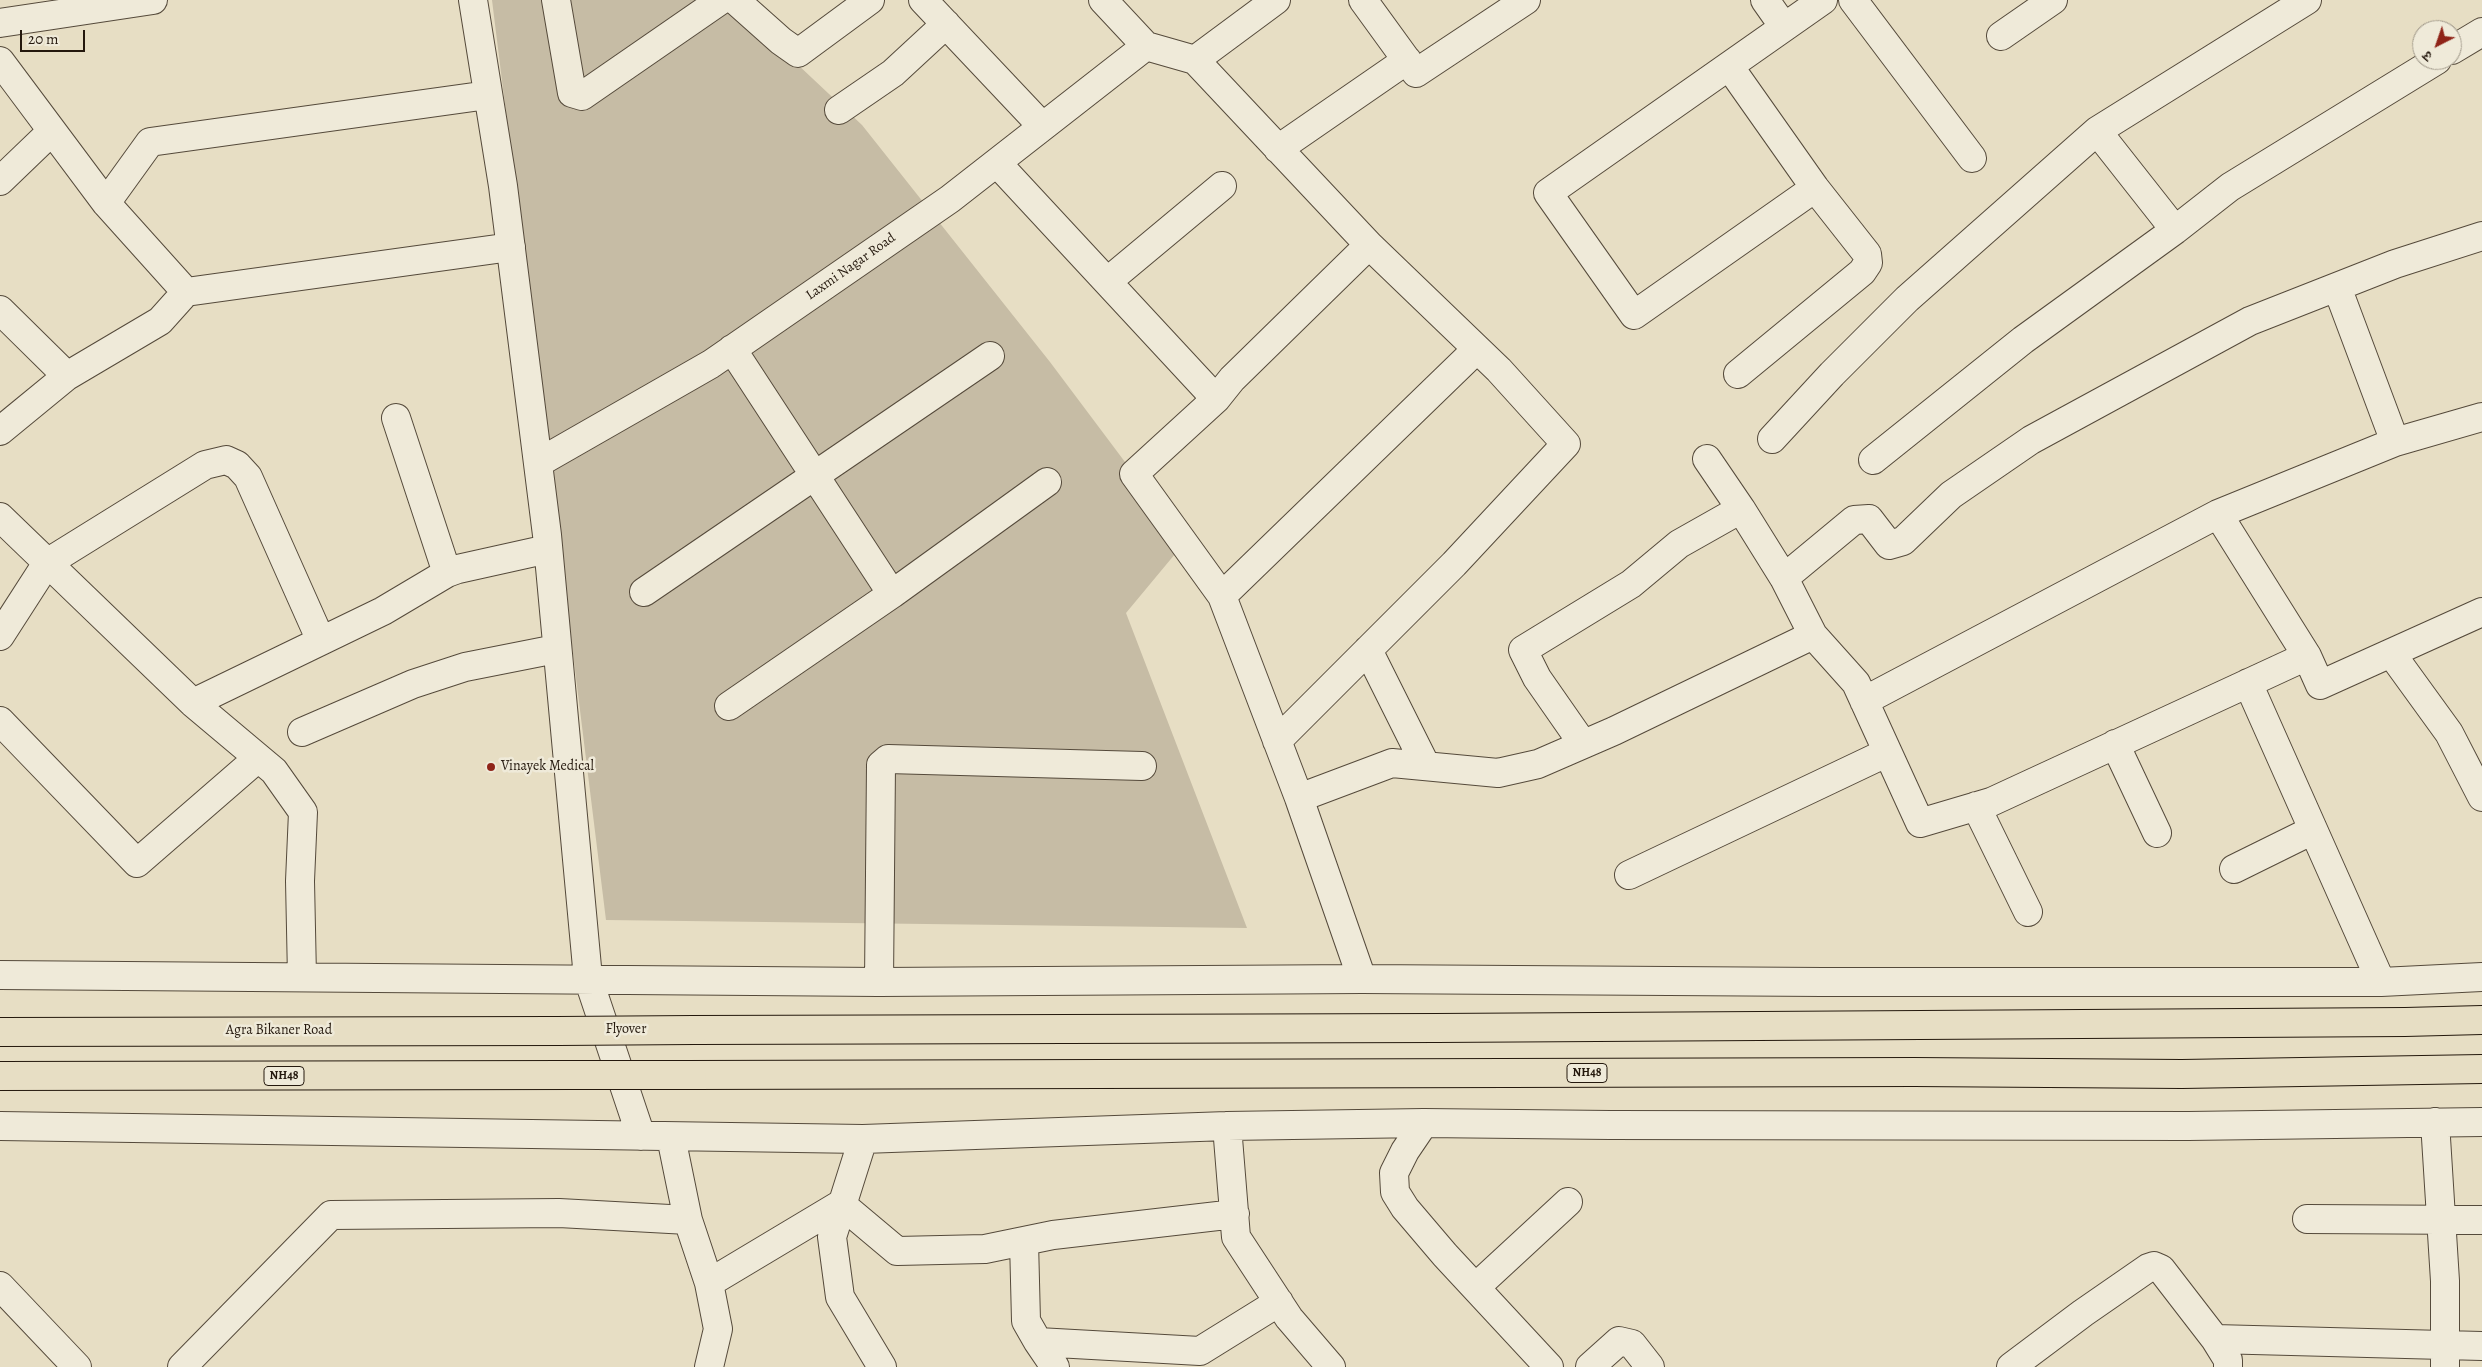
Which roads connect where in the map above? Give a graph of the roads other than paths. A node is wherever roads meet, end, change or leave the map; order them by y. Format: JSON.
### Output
{"nodes":[{"id":1,"x":153,"y":0,"type":"edge"},
{"id":2,"x":473,"y":0,"type":"edge"},
{"id":3,"x":556,"y":0,"type":"edge"},
{"id":4,"x":722,"y":0,"type":"edge"},
{"id":5,"x":735,"y":0,"type":"edge"},
{"id":6,"x":870,"y":0,"type":"edge"},
{"id":7,"x":923,"y":0,"type":"edge"},
{"id":8,"x":1103,"y":0,"type":"edge"},
{"id":9,"x":1276,"y":0,"type":"edge"},
{"id":10,"x":1363,"y":0,"type":"edge"},
{"id":11,"x":1526,"y":0,"type":"edge"},
{"id":12,"x":1765,"y":0,"type":"edge"},
{"id":13,"x":1823,"y":0,"type":"edge"},
{"id":14,"x":1853,"y":0,"type":"edge"},
{"id":15,"x":2307,"y":0,"type":"edge"},
{"id":16,"x":2045,"y":2,"type":"edge"},
{"id":17,"x":0,"y":23,"type":"edge"},
{"id":18,"x":946,"y":24,"type":"junction"},
{"id":19,"x":1784,"y":27,"type":"junction"},
{"id":20,"x":2482,"y":32,"type":"edge"},
{"id":21,"x":2001,"y":36,"type":"dead end"},
{"id":22,"x":2462,"y":44,"type":"edge"},
{"id":23,"x":1146,"y":46,"type":"junction"},
{"id":24,"x":1195,"y":60,"type":"junction"},
{"id":25,"x":1407,"y":60,"type":"junction"},
{"id":26,"x":0,"y":61,"type":"edge"},
{"id":27,"x":1729,"y":66,"type":"junction"},
{"id":28,"x":2421,"y":70,"type":"edge"},
{"id":29,"x":488,"y":95,"type":"junction"},
{"id":30,"x":839,"y":110,"type":"dead end"},
{"id":31,"x":1042,"y":126,"type":"junction"},
{"id":32,"x":52,"y":131,"type":"junction"},
{"id":33,"x":2097,"y":131,"type":"junction"},
{"id":34,"x":1278,"y":149,"type":"junction"},
{"id":35,"x":1972,"y":158,"type":"dead end"},
{"id":36,"x":997,"y":163,"type":"junction"},
{"id":37,"x":0,"y":182,"type":"edge"},
{"id":38,"x":1222,"y":186,"type":"dead end"},
{"id":39,"x":1815,"y":188,"type":"junction"},
{"id":40,"x":106,"y":204,"type":"junction"},
{"id":41,"x":2175,"y":230,"type":"junction"},
{"id":42,"x":2482,"y":236,"type":"edge"},
{"id":43,"x":1369,"y":245,"type":"junction"},
{"id":44,"x":511,"y":247,"type":"junction"},
{"id":45,"x":1108,"y":281,"type":"junction"},
{"id":46,"x":2337,"y":287,"type":"junction"},
{"id":47,"x":186,"y":292,"type":"junction"},
{"id":48,"x":0,"y":310,"type":"edge"},
{"id":49,"x":1477,"y":348,"type":"junction"},
{"id":50,"x":732,"y":349,"type":"junction"},
{"id":51,"x":990,"y":356,"type":"dead end"},
{"id":52,"x":1738,"y":374,"type":"dead end"},
{"id":53,"x":67,"y":376,"type":"junction"},
{"id":54,"x":1216,"y":399,"type":"junction"},
{"id":55,"x":2482,"y":417,"type":"edge"},
{"id":56,"x":396,"y":418,"type":"dead end"},
{"id":57,"x":0,"y":431,"type":"edge"},
{"id":58,"x":1772,"y":439,"type":"dead end"},
{"id":59,"x":2394,"y":442,"type":"junction"},
{"id":60,"x":1707,"y":459,"type":"dead end"},
{"id":61,"x":1873,"y":460,"type":"dead end"},
{"id":62,"x":538,"y":463,"type":"junction"},
{"id":63,"x":815,"y":476,"type":"junction"},
{"id":64,"x":1047,"y":482,"type":"dead end"},
{"id":65,"x":1740,"y":509,"type":"junction"},
{"id":66,"x":2218,"y":514,"type":"junction"},
{"id":67,"x":0,"y":517,"type":"edge"},
{"id":68,"x":548,"y":549,"type":"junction"},
{"id":69,"x":47,"y":563,"type":"junction"},
{"id":70,"x":447,"y":573,"type":"junction"},
{"id":71,"x":1784,"y":578,"type":"junction"},
{"id":72,"x":644,"y":592,"type":"dead end"},
{"id":73,"x":892,"y":594,"type":"junction"},
{"id":74,"x":1222,"y":596,"type":"junction"},
{"id":75,"x":2482,"y":612,"type":"edge"},
{"id":76,"x":1813,"y":635,"type":"junction"},
{"id":77,"x":0,"y":636,"type":"edge"},
{"id":78,"x":321,"y":641,"type":"junction"},
{"id":79,"x":556,"y":649,"type":"junction"},
{"id":80,"x":1368,"y":650,"type":"junction"},
{"id":81,"x":2392,"y":653,"type":"junction"},
{"id":82,"x":2306,"y":656,"type":"junction"},
{"id":83,"x":2248,"y":683,"type":"junction"},
{"id":84,"x":1864,"y":701,"type":"junction"},
{"id":85,"x":193,"y":703,"type":"junction"},
{"id":86,"x":729,"y":706,"type":"dead end"},
{"id":87,"x":0,"y":721,"type":"edge"},
{"id":88,"x":302,"y":732,"type":"dead end"},
{"id":89,"x":1277,"y":740,"type":"junction"},
{"id":90,"x":1583,"y":744,"type":"junction"},
{"id":91,"x":2115,"y":744,"type":"junction"},
{"id":92,"x":1886,"y":753,"type":"junction"},
{"id":93,"x":258,"y":758,"type":"junction"},
{"id":94,"x":1142,"y":766,"type":"dead end"},
{"id":95,"x":1426,"y":766,"type":"junction"},
{"id":96,"x":2482,"y":797,"type":"edge"},
{"id":97,"x":1299,"y":798,"type":"junction"},
{"id":98,"x":1976,"y":806,"type":"junction"},
{"id":99,"x":2314,"y":830,"type":"junction"},
{"id":100,"x":2157,"y":834,"type":"dead end"},
{"id":101,"x":2234,"y":869,"type":"dead end"},
{"id":102,"x":1629,"y":875,"type":"dead end"},
{"id":103,"x":2028,"y":912,"type":"dead end"},
{"id":104,"x":0,"y":975,"type":"edge"},
{"id":105,"x":302,"y":977,"type":"junction"},
{"id":106,"x":2482,"y":977,"type":"edge"},
{"id":107,"x":588,"y":978,"type":"junction"},
{"id":108,"x":1362,"y":979,"type":"junction"},
{"id":109,"x":879,"y":982,"type":"junction"},
{"id":110,"x":2381,"y":982,"type":"junction"},
{"id":111,"x":2482,"y":1020,"type":"edge"},
{"id":112,"x":558,"y":1031,"type":"joint"},
{"id":113,"x":0,"y":1032,"type":"edge"},
{"id":114,"x":2482,"y":1069,"type":"edge"},
{"id":115,"x":0,"y":1076,"type":"edge"},
{"id":116,"x":1424,"y":1122,"type":"junction"},
{"id":117,"x":2435,"y":1122,"type":"junction"},
{"id":118,"x":2482,"y":1122,"type":"edge"},
{"id":119,"x":0,"y":1126,"type":"edge"},
{"id":120,"x":1226,"y":1126,"type":"junction"},
{"id":121,"x":641,"y":1136,"type":"junction"},
{"id":122,"x":671,"y":1136,"type":"junction"},
{"id":123,"x":863,"y":1139,"type":"junction"},
{"id":124,"x":1568,"y":1202,"type":"dead end"},
{"id":125,"x":841,"y":1204,"type":"junction"},
{"id":126,"x":1235,"y":1214,"type":"junction"},
{"id":127,"x":2307,"y":1218,"type":"dead end"},
{"id":128,"x":688,"y":1220,"type":"junction"},
{"id":129,"x":2442,"y":1220,"type":"junction"},
{"id":130,"x":2482,"y":1220,"type":"edge"},
{"id":131,"x":1024,"y":1241,"type":"junction"},
{"id":132,"x":709,"y":1282,"type":"junction"},
{"id":133,"x":0,"y":1286,"type":"edge"},
{"id":134,"x":1476,"y":1287,"type":"junction"},
{"id":135,"x":1279,"y":1302,"type":"junction"},
{"id":136,"x":2215,"y":1339,"type":"junction"},
{"id":137,"x":1038,"y":1342,"type":"junction"},
{"id":138,"x":2482,"y":1346,"type":"edge"},
{"id":139,"x":2445,"y":1356,"type":"edge"},
{"id":140,"x":77,"y":1367,"type":"edge"},
{"id":141,"x":182,"y":1367,"type":"edge"},
{"id":142,"x":709,"y":1367,"type":"edge"},
{"id":143,"x":882,"y":1367,"type":"edge"},
{"id":144,"x":1055,"y":1367,"type":"edge"},
{"id":145,"x":1331,"y":1367,"type":"edge"},
{"id":146,"x":1550,"y":1367,"type":"edge"},
{"id":147,"x":1590,"y":1367,"type":"edge"},
{"id":148,"x":1650,"y":1367,"type":"edge"},
{"id":149,"x":2011,"y":1367,"type":"edge"},
{"id":150,"x":2228,"y":1367,"type":"edge"}],
"edges":[{"from":1,"to":17,"type":"street"},
{"from":2,"to":29,"type":"street"},
{"from":3,"to":4,"type":"street"},
{"from":5,"to":6,"type":"street"},
{"from":7,"to":18,"type":"street"},
{"from":8,"to":23,"type":"street"},
{"from":9,"to":24,"type":"street"},
{"from":10,"to":25,"type":"street"},
{"from":11,"to":25,"type":"street"},
{"from":12,"to":19,"type":"street"},
{"from":13,"to":19,"type":"street"},
{"from":14,"to":35,"type":"street"},
{"from":15,"to":33,"type":"street"},
{"from":16,"to":21,"type":"street"},
{"from":18,"to":30,"type":"street"},
{"from":18,"to":31,"type":"street"},
{"from":19,"to":27,"type":"street"},
{"from":20,"to":22,"type":"street"},
{"from":23,"to":24,"type":"street"},
{"from":23,"to":31,"type":"street","name":"Laxmi Nagar Road"},
{"from":24,"to":34,"type":"street"},
{"from":25,"to":34,"type":"street"},
{"from":26,"to":32,"type":"street"},
{"from":27,"to":39,"type":"street"},
{"from":27,"to":39,"type":"street"},
{"from":28,"to":41,"type":"street"},
{"from":29,"to":40,"type":"street"},
{"from":29,"to":44,"type":"street"},
{"from":31,"to":36,"type":"street","name":"Laxmi Nagar Road"},
{"from":32,"to":37,"type":"street"},
{"from":32,"to":40,"type":"street"},
{"from":33,"to":41,"type":"street"},
{"from":33,"to":58,"type":"street"},
{"from":34,"to":43,"type":"street"},
{"from":36,"to":45,"type":"street"},
{"from":36,"to":50,"type":"street","name":"Laxmi Nagar Road"},
{"from":38,"to":45,"type":"street"},
{"from":39,"to":52,"type":"street"},
{"from":40,"to":47,"type":"street"},
{"from":41,"to":61,"type":"street"},
{"from":42,"to":46,"type":"street"},
{"from":43,"to":49,"type":"street"},
{"from":43,"to":54,"type":"street"},
{"from":44,"to":47,"type":"street"},
{"from":44,"to":62,"type":"street"},
{"from":45,"to":54,"type":"street"},
{"from":46,"to":59,"type":"street"},
{"from":46,"to":71,"type":"street"},
{"from":47,"to":53,"type":"street"},
{"from":48,"to":53,"type":"street"},
{"from":49,"to":74,"type":"street"},
{"from":49,"to":80,"type":"street"},
{"from":50,"to":62,"type":"street","name":"Laxmi Nagar Road"},
{"from":50,"to":63,"type":"street"},
{"from":51,"to":63,"type":"street"},
{"from":53,"to":57,"type":"street"},
{"from":54,"to":74,"type":"street"},
{"from":55,"to":59,"type":"street"},
{"from":56,"to":70,"type":"street"},
{"from":59,"to":66,"type":"street"},
{"from":60,"to":65,"type":"street"},
{"from":62,"to":68,"type":"street"},
{"from":63,"to":72,"type":"street"},
{"from":63,"to":73,"type":"street"},
{"from":64,"to":73,"type":"street"},
{"from":65,"to":71,"type":"street"},
{"from":65,"to":90,"type":"street"},
{"from":66,"to":82,"type":"street"},
{"from":66,"to":84,"type":"street"},
{"from":67,"to":69,"type":"street"},
{"from":68,"to":70,"type":"street"},
{"from":68,"to":79,"type":"street"},
{"from":69,"to":77,"type":"street"},
{"from":69,"to":78,"type":"street"},
{"from":69,"to":85,"type":"street"},
{"from":70,"to":78,"type":"street"},
{"from":71,"to":76,"type":"street"},
{"from":73,"to":86,"type":"street"},
{"from":74,"to":89,"type":"street"},
{"from":75,"to":81,"type":"street"},
{"from":76,"to":84,"type":"street"},
{"from":76,"to":90,"type":"street"},
{"from":78,"to":85,"type":"street"},
{"from":79,"to":88,"type":"street"},
{"from":79,"to":107,"type":"street"},
{"from":80,"to":89,"type":"street"},
{"from":80,"to":95,"type":"street"},
{"from":81,"to":82,"type":"street"},
{"from":81,"to":96,"type":"street"},
{"from":82,"to":83,"type":"street"},
{"from":83,"to":91,"type":"street"},
{"from":83,"to":99,"type":"street"},
{"from":84,"to":92,"type":"street"},
{"from":85,"to":93,"type":"street"},
{"from":87,"to":93,"type":"street"},
{"from":89,"to":97,"type":"street"},
{"from":90,"to":95,"type":"street"},
{"from":91,"to":98,"type":"street"},
{"from":91,"to":100,"type":"street"},
{"from":92,"to":98,"type":"street"},
{"from":92,"to":102,"type":"street"},
{"from":93,"to":105,"type":"street"},
{"from":94,"to":109,"type":"street"},
{"from":95,"to":97,"type":"street"},
{"from":97,"to":108,"type":"street"},
{"from":98,"to":103,"type":"street"},
{"from":99,"to":101,"type":"street"},
{"from":99,"to":110,"type":"street"},
{"from":104,"to":105,"type":"street"},
{"from":105,"to":107,"type":"street"},
{"from":106,"to":110,"type":"street"},
{"from":107,"to":109,"type":"street"},
{"from":107,"to":121,"type":"street"},
{"from":108,"to":109,"type":"street"},
{"from":108,"to":110,"type":"street"},
{"from":111,"to":112,"type":"highway","name":"Flyover","bridge":true},
{"from":112,"to":113,"type":"highway","name":"Agra Bikaner Road"},
{"from":114,"to":115,"type":"highway","number":"NH48","bridge":true},
{"from":116,"to":117,"type":"street"},
{"from":116,"to":120,"type":"street"},
{"from":116,"to":134,"type":"street"},
{"from":117,"to":118,"type":"street"},
{"from":117,"to":129,"type":"street"},
{"from":119,"to":121,"type":"street"},
{"from":120,"to":123,"type":"street"},
{"from":120,"to":126,"type":"street"},
{"from":121,"to":122,"type":"street"},
{"from":122,"to":123,"type":"street"},
{"from":122,"to":128,"type":"street"},
{"from":123,"to":125,"type":"street"},
{"from":124,"to":134,"type":"street"},
{"from":125,"to":131,"type":"street"},
{"from":125,"to":132,"type":"street"},
{"from":125,"to":143,"type":"street"},
{"from":126,"to":131,"type":"street"},
{"from":126,"to":135,"type":"street"},
{"from":127,"to":129,"type":"street"},
{"from":128,"to":132,"type":"street"},
{"from":128,"to":141,"type":"street"},
{"from":129,"to":130,"type":"street"},
{"from":129,"to":139,"type":"street"},
{"from":131,"to":137,"type":"street"},
{"from":132,"to":142,"type":"street"},
{"from":133,"to":140,"type":"street"},
{"from":134,"to":146,"type":"street"},
{"from":135,"to":137,"type":"street"},
{"from":135,"to":145,"type":"street"},
{"from":136,"to":139,"type":"street"},
{"from":136,"to":149,"type":"street"},
{"from":136,"to":150,"type":"street"},
{"from":137,"to":144,"type":"street"},
{"from":138,"to":139,"type":"street"},
{"from":147,"to":148,"type":"street"}]}
